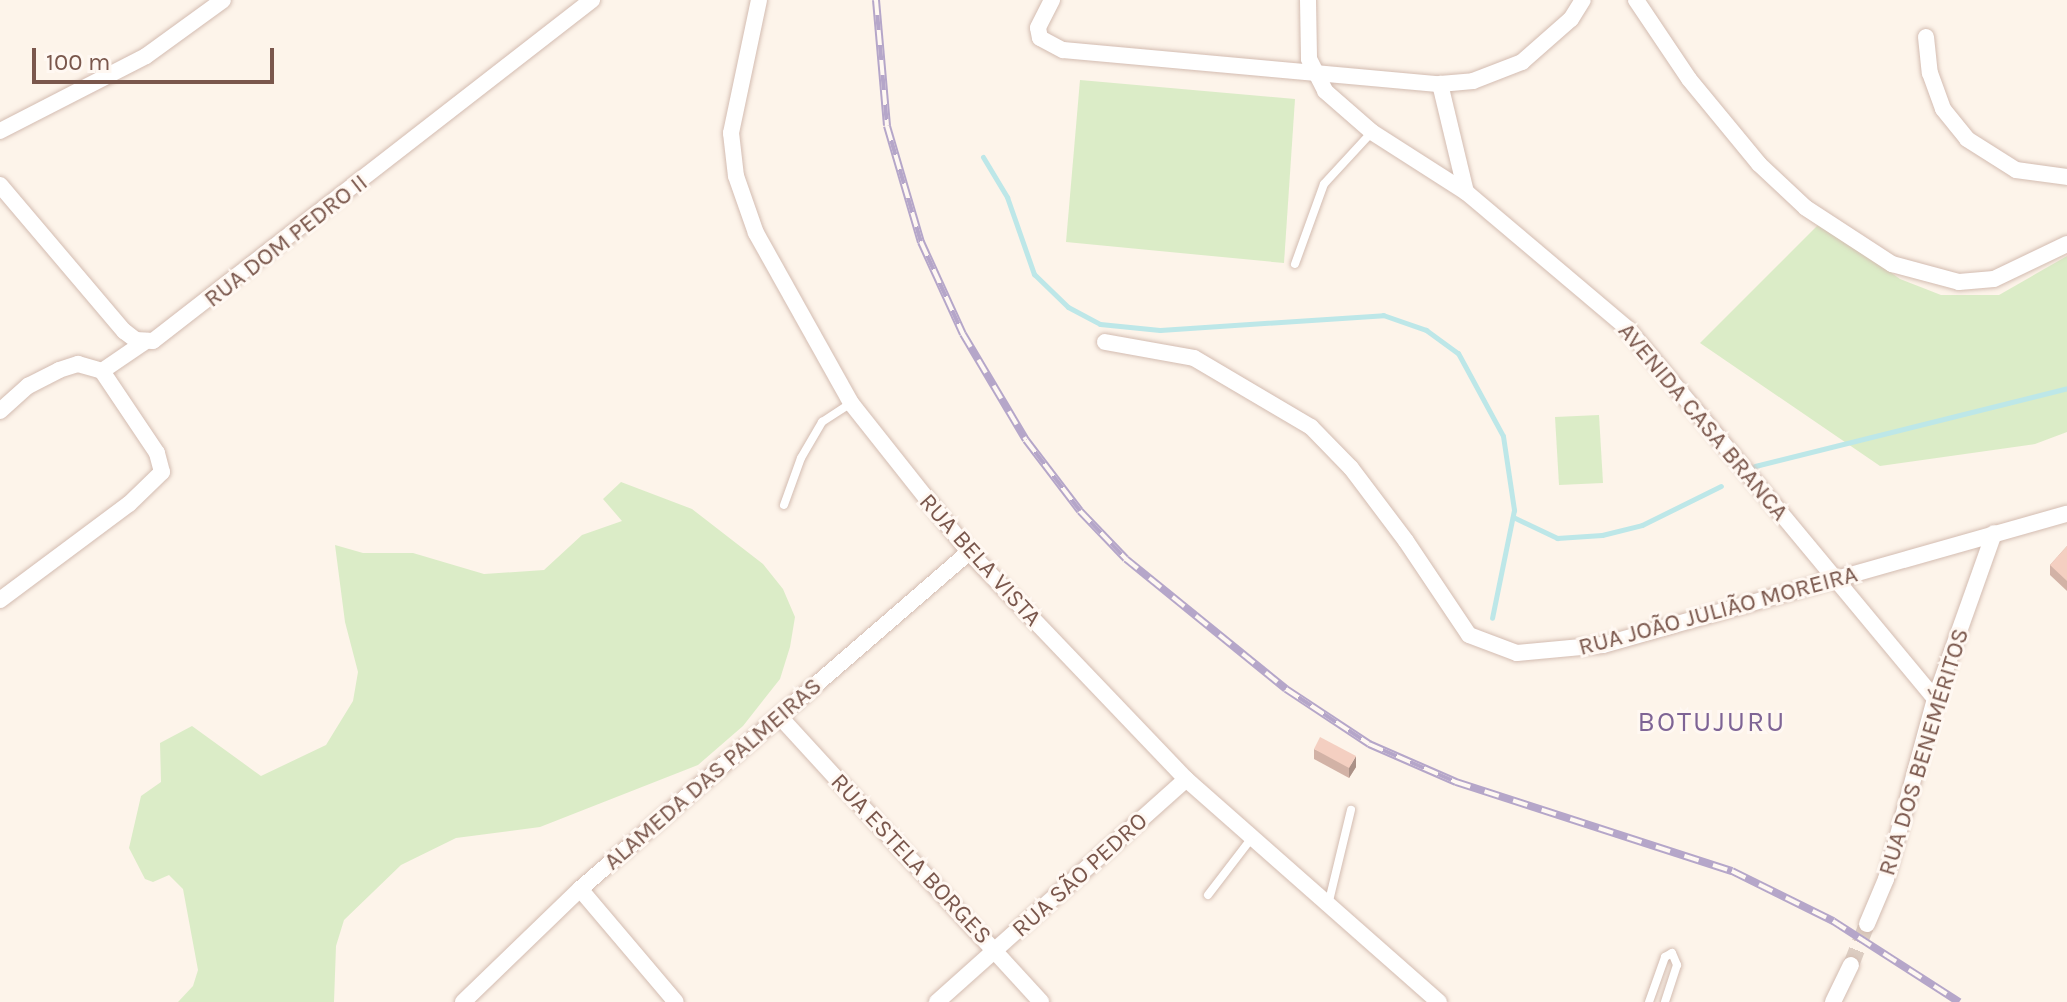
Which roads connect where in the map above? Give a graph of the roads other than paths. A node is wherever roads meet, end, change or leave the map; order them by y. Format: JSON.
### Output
{"nodes":[{"id":1,"x":223,"y":0,"type":"edge"},
{"id":2,"x":592,"y":0,"type":"edge"},
{"id":3,"x":759,"y":0,"type":"edge"},
{"id":4,"x":1052,"y":0,"type":"edge"},
{"id":5,"x":1308,"y":0,"type":"edge"},
{"id":6,"x":1583,"y":0,"type":"edge"},
{"id":7,"x":1636,"y":0,"type":"edge"},
{"id":8,"x":1926,"y":37,"type":"dead end"},
{"id":9,"x":1315,"y":76,"type":"junction"},
{"id":10,"x":1440,"y":84,"type":"junction"},
{"id":11,"x":0,"y":131,"type":"edge"},
{"id":12,"x":1372,"y":132,"type":"junction"},
{"id":13,"x":2067,"y":177,"type":"edge"},
{"id":14,"x":0,"y":185,"type":"edge"},
{"id":15,"x":1466,"y":192,"type":"junction"},
{"id":16,"x":2067,"y":244,"type":"edge"},
{"id":17,"x":1295,"y":264,"type":"dead end"},
{"id":18,"x":146,"y":341,"type":"junction"},
{"id":19,"x":1105,"y":342,"type":"dead end"},
{"id":20,"x":102,"y":371,"type":"junction"},
{"id":21,"x":851,"y":403,"type":"junction"},
{"id":22,"x":0,"y":411,"type":"edge"},
{"id":23,"x":784,"y":505,"type":"dead end"},
{"id":24,"x":2067,"y":514,"type":"edge"},
{"id":25,"x":1994,"y":533,"type":"junction"},
{"id":26,"x":969,"y":552,"type":"junction"},
{"id":27,"x":1837,"y":580,"type":"junction"},
{"id":28,"x":0,"y":600,"type":"edge"},
{"id":29,"x":1935,"y":699,"type":"junction"},
{"id":30,"x":781,"y":718,"type":"junction"},
{"id":31,"x":1186,"y":779,"type":"junction"},
{"id":32,"x":1351,"y":810,"type":"dead end"},
{"id":33,"x":1251,"y":839,"type":"junction"},
{"id":34,"x":580,"y":889,"type":"junction"},
{"id":35,"x":1208,"y":895,"type":"dead end"},
{"id":36,"x":1327,"y":906,"type":"junction"},
{"id":37,"x":1867,"y":924,"type":"tunnel mouth"},
{"id":38,"x":996,"y":951,"type":"junction"},
{"id":39,"x":1851,"y":965,"type":"tunnel mouth"},
{"id":40,"x":1435,"y":1001,"type":"edge"},
{"id":41,"x":463,"y":1002,"type":"edge"},
{"id":42,"x":676,"y":1002,"type":"edge"},
{"id":43,"x":937,"y":1002,"type":"edge"},
{"id":44,"x":1041,"y":1002,"type":"edge"},
{"id":45,"x":1649,"y":1002,"type":"edge"},
{"id":46,"x":1665,"y":1002,"type":"edge"},
{"id":47,"x":1833,"y":1002,"type":"edge"}],
"edges":[{"from":1,"to":11,"type":"street"},
{"from":2,"to":18,"type":"street","name":"RUA DOM PEDRO II"},
{"from":3,"to":21,"type":"street","name":"RUA BELA VISTA"},
{"from":4,"to":9,"type":"street"},
{"from":5,"to":9,"type":"street","name":"AVENIDA CASA BRANCA"},
{"from":6,"to":10,"type":"street"},
{"from":7,"to":16,"type":"street"},
{"from":8,"to":13,"type":"street"},
{"from":9,"to":10,"type":"street"},
{"from":9,"to":12,"type":"street","name":"AVENIDA CASA BRANCA"},
{"from":10,"to":15,"type":"street"},
{"from":12,"to":15,"type":"street","name":"AVENIDA CASA BRANCA"},
{"from":12,"to":17,"type":"lane"},
{"from":14,"to":18,"type":"street"},
{"from":15,"to":27,"type":"street","name":"AVENIDA CASA BRANCA"},
{"from":18,"to":20,"type":"street","name":"RUA DOM PEDRO II"},
{"from":19,"to":27,"type":"street","name":"RUA JOÃO JULIÃO MOREIRA"},
{"from":20,"to":22,"type":"street"},
{"from":20,"to":28,"type":"street"},
{"from":21,"to":23,"type":"lane"},
{"from":21,"to":26,"type":"street","name":"RUA BELA VISTA"},
{"from":24,"to":25,"type":"street","name":"RUA JOÃO JULIÃO MOREIRA"},
{"from":25,"to":27,"type":"street","name":"RUA JOÃO JULIÃO MOREIRA"},
{"from":25,"to":29,"type":"street","name":"RUA DOS BENEMÉRITOS"},
{"from":26,"to":30,"type":"street","name":"ALAMEDA DAS PALMEIRAS"},
{"from":26,"to":31,"type":"street","name":"RUA BELA VISTA"},
{"from":27,"to":29,"type":"street","name":"AVENIDA CASA BRANCA"},
{"from":29,"to":37,"type":"street","name":"RUA DOS BENEMÉRITOS"},
{"from":30,"to":34,"type":"street","name":"ALAMEDA DAS PALMEIRAS"},
{"from":30,"to":38,"type":"street","name":"RUA ESTELA BORGES"},
{"from":31,"to":33,"type":"street","name":"RUA BELA VISTA"},
{"from":31,"to":38,"type":"street","name":"RUA SÃO PEDRO"},
{"from":32,"to":36,"type":"lane"},
{"from":33,"to":35,"type":"lane"},
{"from":33,"to":36,"type":"street","name":"RUA BELA VISTA"},
{"from":34,"to":41,"type":"street","name":"ALAMEDA DAS PALMEIRAS"},
{"from":34,"to":42,"type":"street"},
{"from":36,"to":40,"type":"street","name":"RUA BELA VISTA"},
{"from":38,"to":43,"type":"street","name":"RUA SÃO PEDRO"},
{"from":38,"to":44,"type":"street","name":"RUA ESTELA BORGES"},
{"from":39,"to":47,"type":"street"},
{"from":45,"to":46,"type":"lane"}]}
